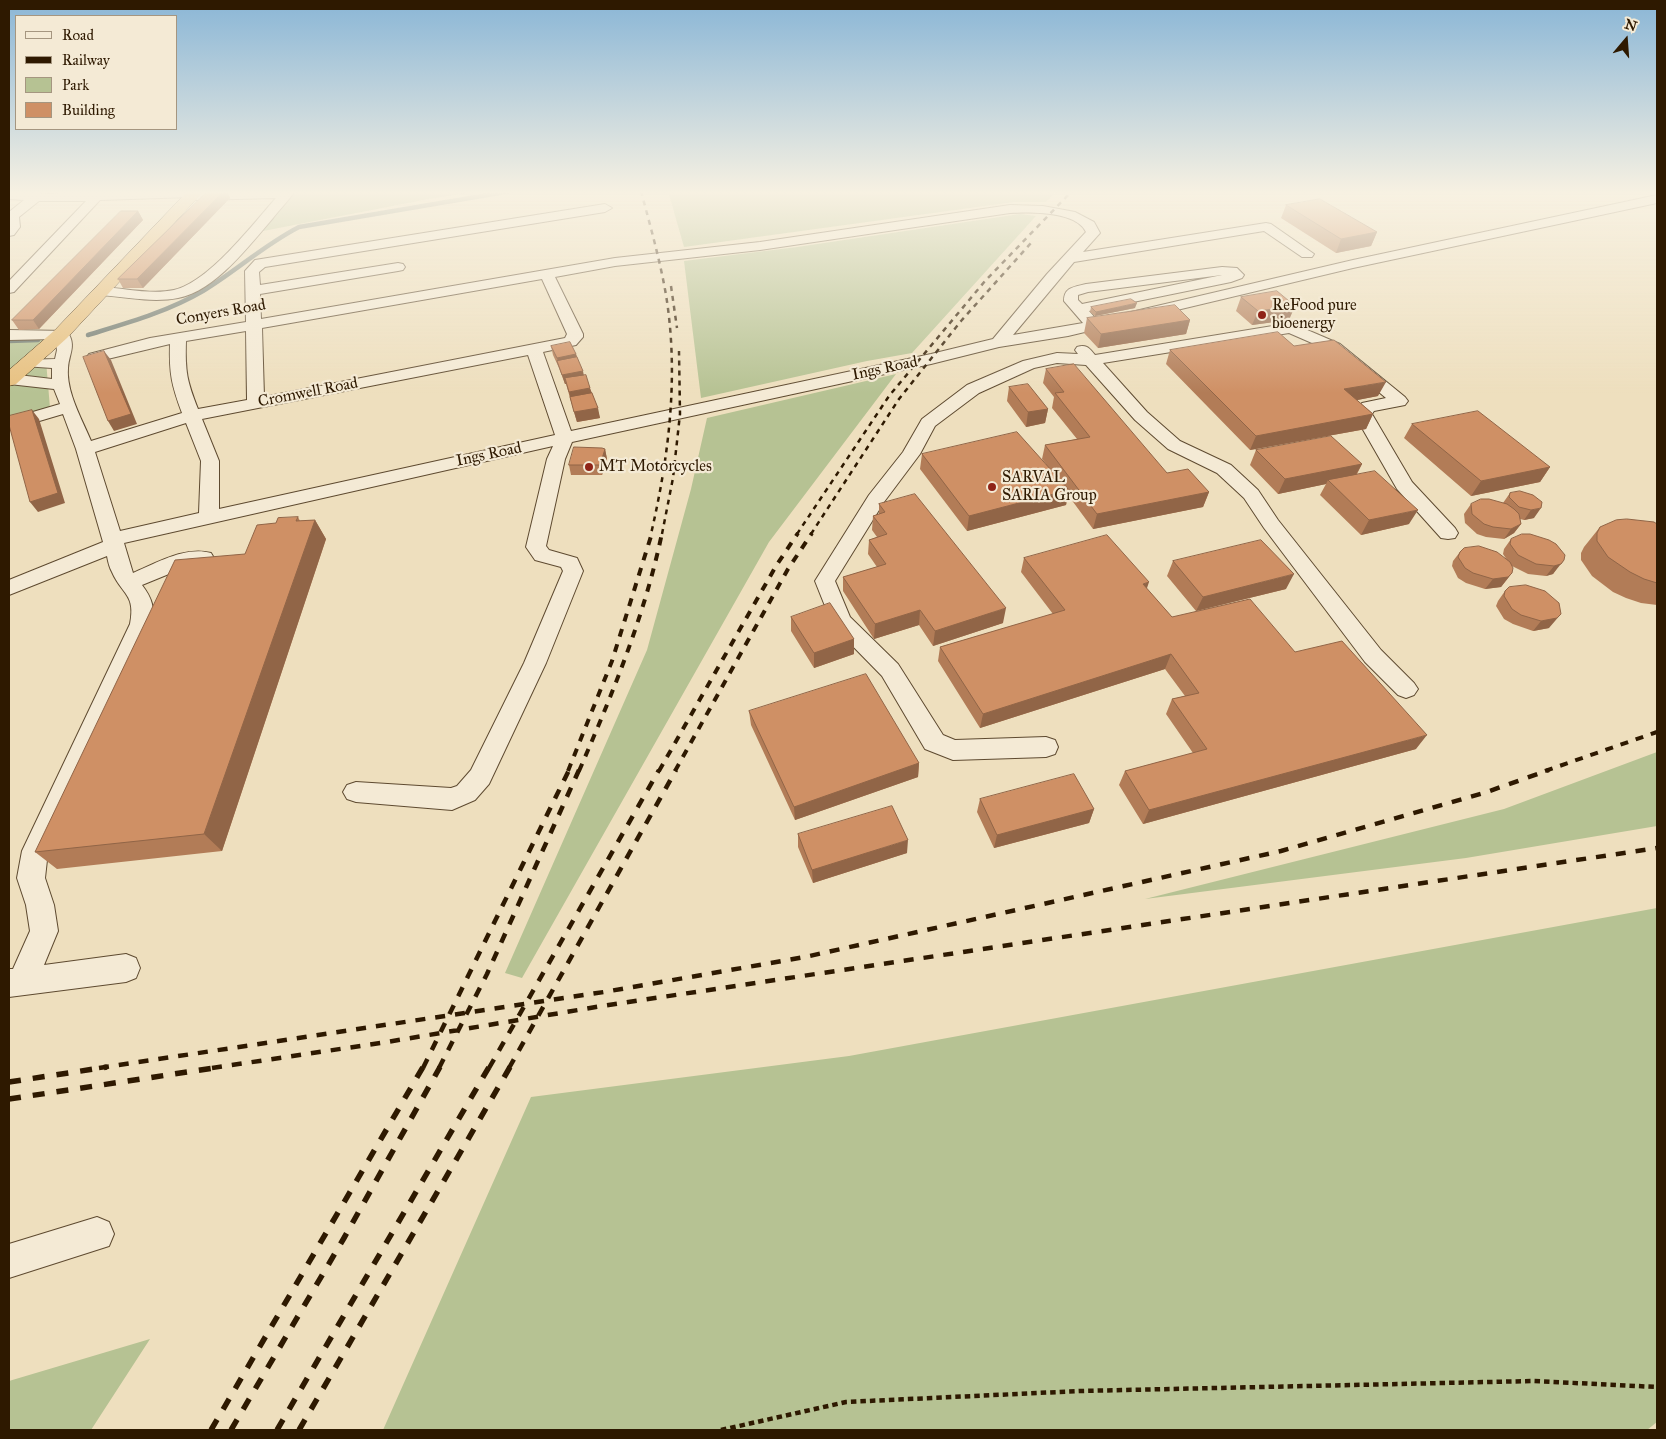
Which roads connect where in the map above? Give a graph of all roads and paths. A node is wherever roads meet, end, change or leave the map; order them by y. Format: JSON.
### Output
{"nodes":[{"id":1,"x":38,"y":258,"type":"edge"},
{"id":2,"x":133,"y":258,"type":"edge"},
{"id":3,"x":229,"y":258,"type":"edge"},
{"id":4,"x":288,"y":258,"type":"edge"},
{"id":5,"x":396,"y":258,"type":"edge"},
{"id":6,"x":627,"y":258,"type":"edge"},
{"id":7,"x":650,"y":258,"type":"edge"},
{"id":8,"x":1070,"y":258,"type":"edge"},
{"id":9,"x":1380,"y":258,"type":"edge"},
{"id":10,"x":1136,"y":260,"type":"dead end"},
{"id":11,"x":615,"y":262,"type":"junction"},
{"id":12,"x":1118,"y":265,"type":"dead end"},
{"id":13,"x":398,"y":267,"type":"junction"},
{"id":14,"x":1093,"y":273,"type":"dead end"},
{"id":15,"x":547,"y":275,"type":"junction"},
{"id":16,"x":9,"y":288,"type":"edge"},
{"id":17,"x":1084,"y":289,"type":"junction"},
{"id":18,"x":101,"y":291,"type":"junction"},
{"id":19,"x":253,"y":291,"type":"junction"},
{"id":20,"x":405,"y":299,"type":"junction"},
{"id":21,"x":1078,"y":309,"type":"junction"},
{"id":22,"x":255,"y":325,"type":"junction"},
{"id":23,"x":1094,"y":325,"type":"junction"},
{"id":24,"x":1068,"y":331,"type":"junction"},
{"id":25,"x":61,"y":334,"type":"junction"},
{"id":26,"x":9,"y":335,"type":"edge"},
{"id":27,"x":178,"y":338,"type":"junction"},
{"id":28,"x":999,"y":342,"type":"junction"},
{"id":29,"x":534,"y":350,"type":"junction"},
{"id":30,"x":95,"y":357,"type":"edge"},
{"id":31,"x":1091,"y":360,"type":"junction"},
{"id":32,"x":30,"y":363,"type":"junction"},
{"id":33,"x":60,"y":366,"type":"junction"},
{"id":34,"x":9,"y":380,"type":"edge"},
{"id":35,"x":61,"y":385,"type":"junction"},
{"id":36,"x":256,"y":404,"type":"junction"},
{"id":37,"x":69,"y":407,"type":"junction"},
{"id":38,"x":191,"y":416,"type":"junction"},
{"id":39,"x":9,"y":425,"type":"edge"},
{"id":40,"x":565,"y":438,"type":"junction"},
{"id":41,"x":85,"y":449,"type":"junction"},
{"id":42,"x":209,"y":517,"type":"junction"},
{"id":43,"x":1448,"y":533,"type":"dead end"},
{"id":44,"x":114,"y":542,"type":"junction"},
{"id":45,"x":219,"y":557,"type":"edge"},
{"id":46,"x":9,"y":588,"type":"edge"},
{"id":47,"x":136,"y":590,"type":"junction"},
{"id":48,"x":1406,"y":689,"type":"dead end"},
{"id":49,"x":1046,"y":747,"type":"dead end"},
{"id":50,"x":356,"y":792,"type":"dead end"},
{"id":51,"x":126,"y":968,"type":"dead end"},
{"id":52,"x":16,"y":982,"type":"edge"},
{"id":53,"x":97,"y":1234,"type":"dead end"},
{"id":54,"x":9,"y":1261,"type":"edge"},
{"id":55,"x":1657,"y":1388,"type":"edge"},
{"id":56,"x":722,"y":1430,"type":"edge"}],
"edges":[{"from":1,"to":16,"type":"street"},
{"from":2,"to":18,"type":"highway"},
{"from":3,"to":18,"type":"street"},
{"from":4,"to":19,"type":"street"},
{"from":5,"to":13,"type":"street"},
{"from":6,"to":11,"type":"street"},
{"from":7,"to":11,"type":"street","name":"Conyers Road"},
{"from":8,"to":28,"type":"street","name":"Conyers Road"},
{"from":9,"to":23,"type":"street","name":"Ings Road"},
{"from":10,"to":12,"type":"street"},
{"from":11,"to":15,"type":"street","name":"Conyers Road"},
{"from":13,"to":19,"type":"street"},
{"from":13,"to":20,"type":"street"},
{"from":14,"to":17,"type":"street"},
{"from":15,"to":20,"type":"street","name":"Conyers Road"},
{"from":15,"to":29,"type":"street","name":"Cromwell Road"},
{"from":17,"to":21,"type":"street"},
{"from":17,"to":21,"type":"street"},
{"from":18,"to":25,"type":"highway"},
{"from":19,"to":22,"type":"street"},
{"from":20,"to":22,"type":"street","name":"Conyers Road"},
{"from":21,"to":23,"type":"street"},
{"from":22,"to":27,"type":"street","name":"Conyers Road"},
{"from":22,"to":36,"type":"street"},
{"from":23,"to":24,"type":"street","name":"Ings Road"},
{"from":24,"to":28,"type":"street","name":"Ings Road"},
{"from":24,"to":31,"type":"street"},
{"from":25,"to":26,"type":"street"},
{"from":25,"to":32,"type":"highway"},
{"from":25,"to":33,"type":"street"},
{"from":27,"to":30,"type":"street","name":"Conyers Road"},
{"from":27,"to":38,"type":"street"},
{"from":28,"to":40,"type":"street","name":"Ings Road"},
{"from":29,"to":36,"type":"street","name":"Cromwell Road"},
{"from":29,"to":40,"type":"street"},
{"from":31,"to":43,"type":"street"},
{"from":31,"to":48,"type":"street"},
{"from":31,"to":49,"type":"lane"},
{"from":32,"to":33,"type":"street"},
{"from":32,"to":34,"type":"highway"},
{"from":33,"to":35,"type":"street"},
{"from":34,"to":35,"type":"street"},
{"from":35,"to":37,"type":"street"},
{"from":36,"to":38,"type":"street","name":"Cromwell Road"},
{"from":37,"to":39,"type":"street"},
{"from":37,"to":41,"type":"street"},
{"from":38,"to":41,"type":"street","name":"Cromwell Road"},
{"from":38,"to":42,"type":"street"},
{"from":40,"to":42,"type":"street","name":"Ings Road"},
{"from":40,"to":50,"type":"street"},
{"from":41,"to":44,"type":"street"},
{"from":42,"to":44,"type":"street","name":"Ings Road"},
{"from":44,"to":46,"type":"street","name":"Ings Road"},
{"from":44,"to":47,"type":"street"},
{"from":45,"to":47,"type":"lane"},
{"from":47,"to":52,"type":"street"},
{"from":51,"to":52,"type":"street"},
{"from":53,"to":54,"type":"street"},
{"from":55,"to":56,"type":"path"}]}
